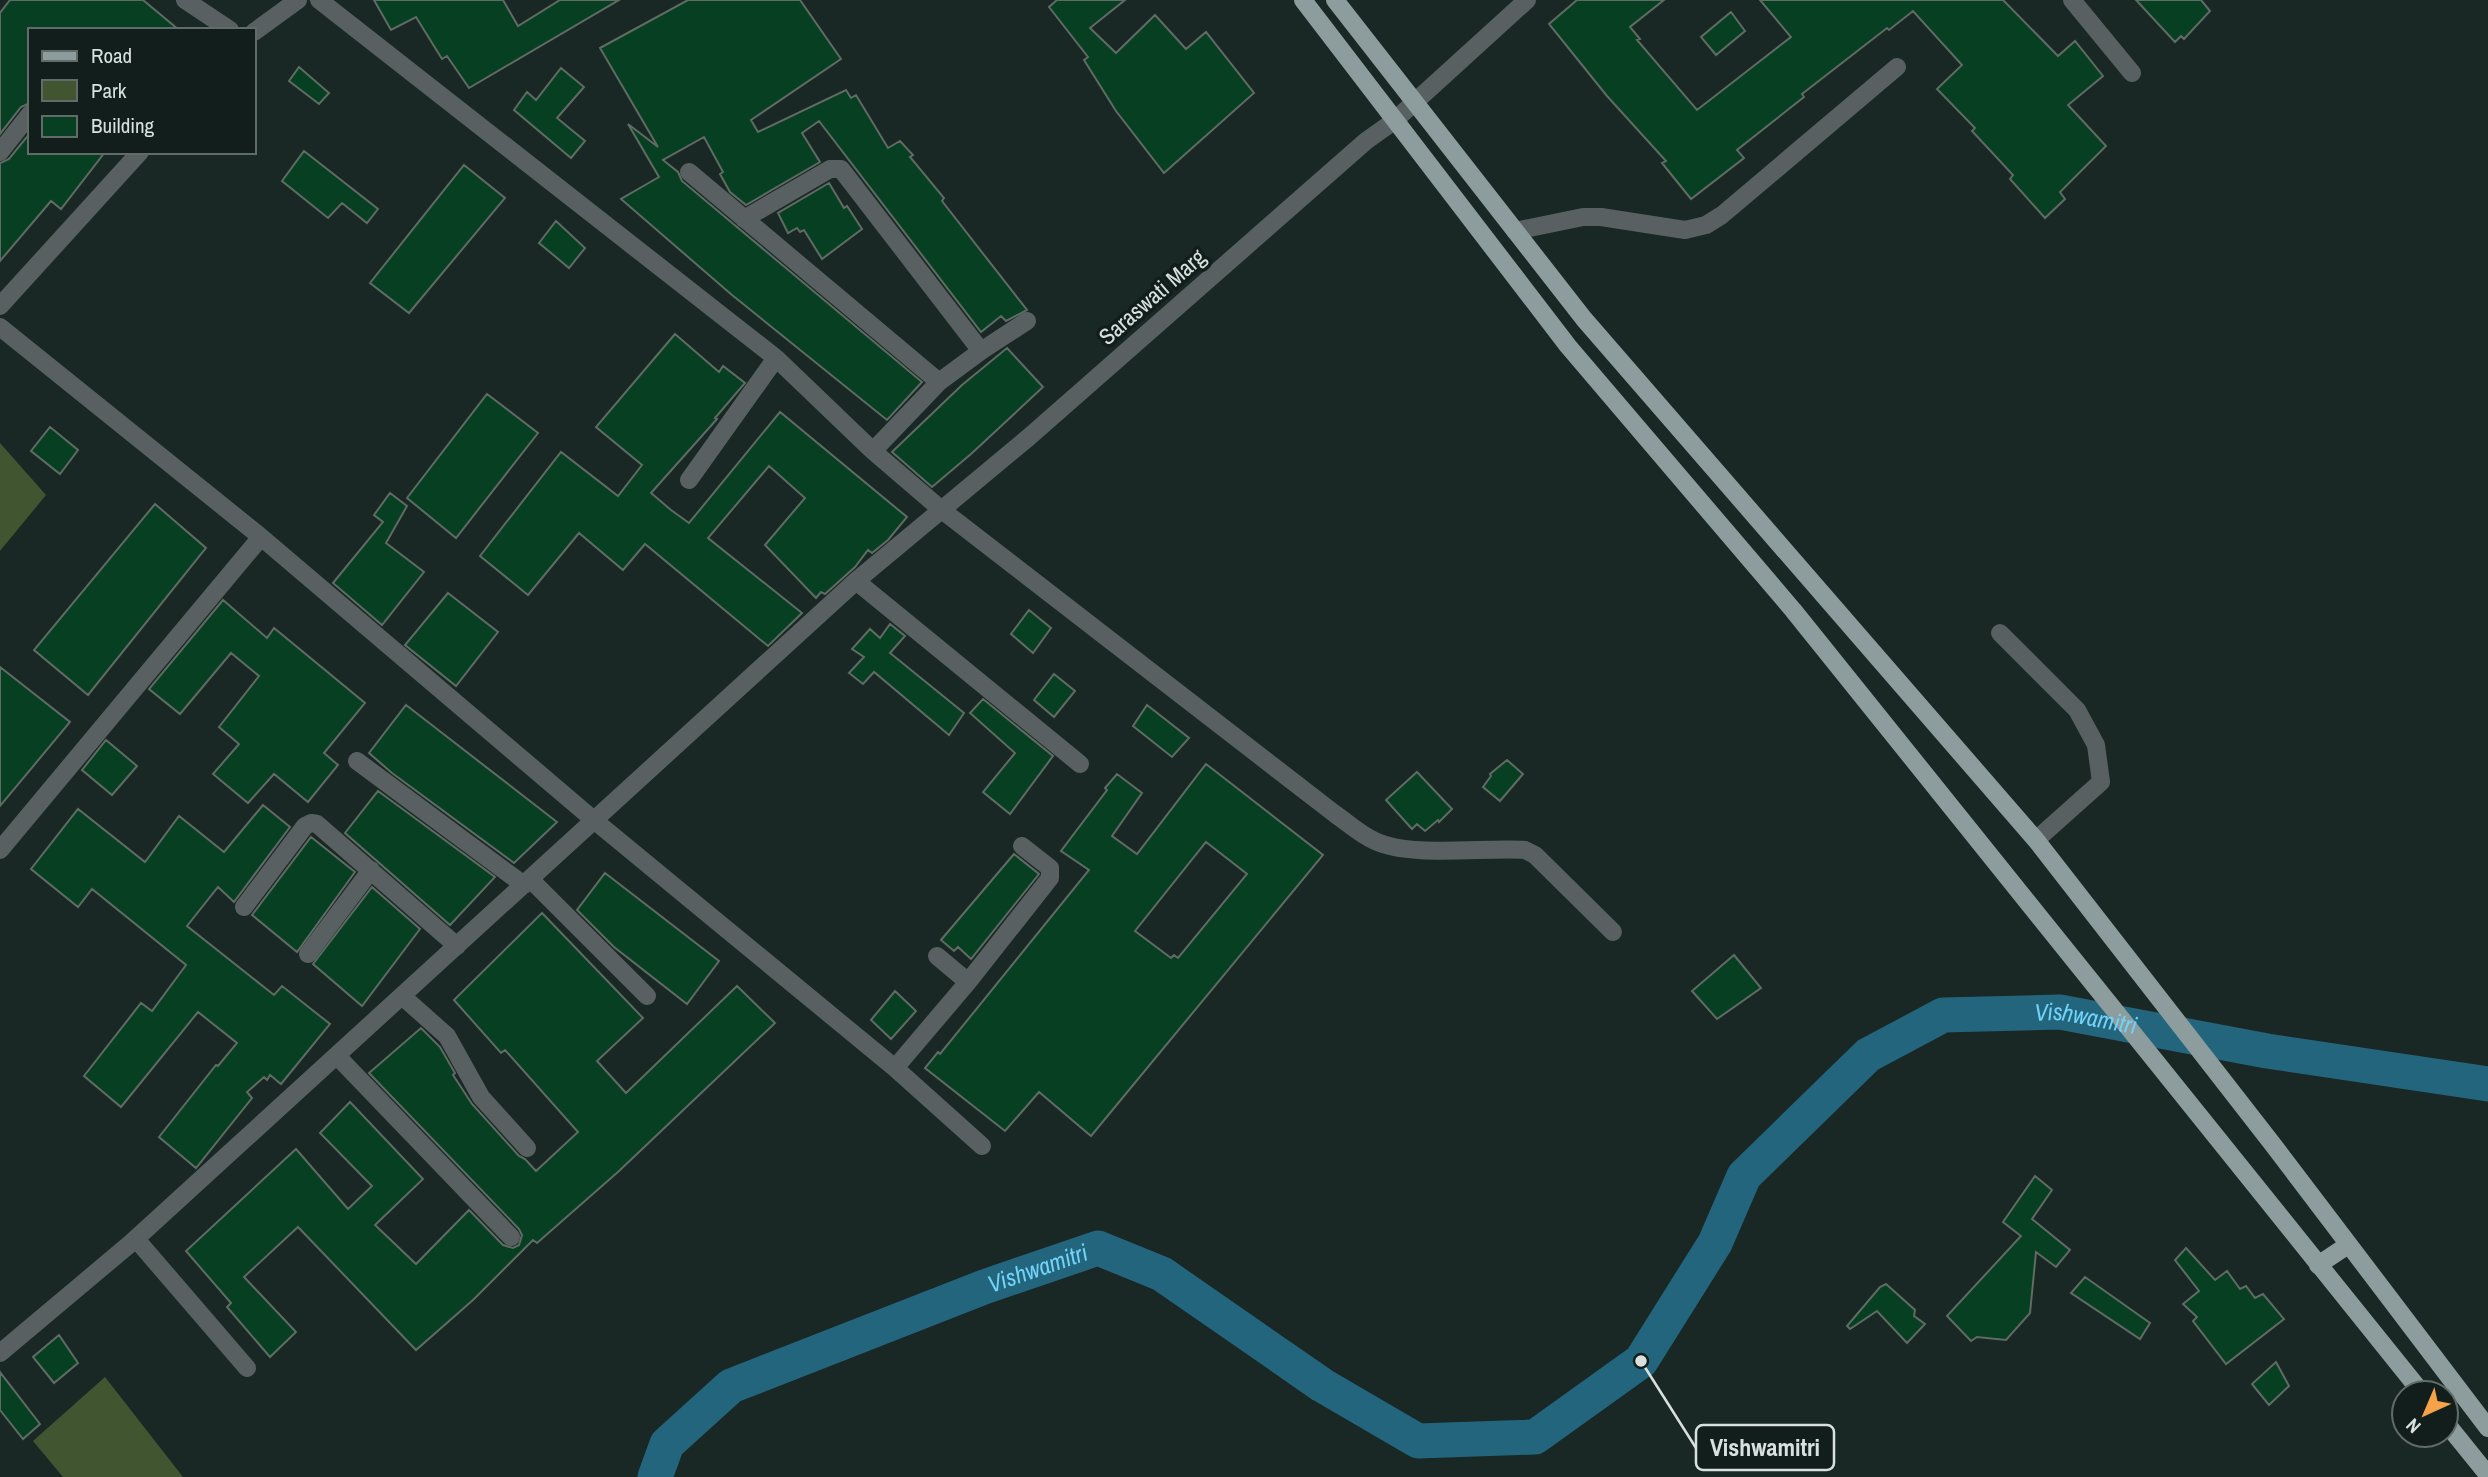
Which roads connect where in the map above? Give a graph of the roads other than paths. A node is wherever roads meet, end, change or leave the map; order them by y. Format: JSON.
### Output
{"nodes":[{"id":1,"x":185,"y":0,"type":"edge"},
{"id":2,"x":298,"y":0,"type":"edge"},
{"id":3,"x":319,"y":0,"type":"edge"},
{"id":4,"x":1303,"y":0,"type":"edge"},
{"id":5,"x":1335,"y":0,"type":"edge"},
{"id":6,"x":1527,"y":0,"type":"edge"},
{"id":7,"x":2072,"y":0,"type":"edge"},
{"id":8,"x":227,"y":28,"type":"edge"},
{"id":9,"x":256,"y":31,"type":"edge"},
{"id":10,"x":1897,"y":67,"type":"dead end"},
{"id":11,"x":2132,"y":73,"type":"dead end"},
{"id":12,"x":1415,"y":102,"type":"junction"},
{"id":13,"x":28,"y":117,"type":"edge"},
{"id":14,"x":1394,"y":121,"type":"junction"},
{"id":15,"x":0,"y":152,"type":"edge"},
{"id":16,"x":138,"y":154,"type":"edge"},
{"id":17,"x":689,"y":172,"type":"dead end"},
{"id":18,"x":744,"y":219,"type":"junction"},
{"id":19,"x":1515,"y":231,"type":"junction"},
{"id":20,"x":0,"y":306,"type":"edge"},
{"id":21,"x":1027,"y":321,"type":"dead end"},
{"id":22,"x":0,"y":327,"type":"edge"},
{"id":23,"x":981,"y":351,"type":"junction"},
{"id":24,"x":776,"y":358,"type":"junction"},
{"id":25,"x":939,"y":383,"type":"junction"},
{"id":26,"x":873,"y":451,"type":"junction"},
{"id":27,"x":689,"y":480,"type":"dead end"},
{"id":28,"x":943,"y":511,"type":"junction"},
{"id":29,"x":261,"y":537,"type":"junction"},
{"id":30,"x":856,"y":581,"type":"junction"},
{"id":31,"x":2000,"y":633,"type":"dead end"},
{"id":32,"x":357,"y":761,"type":"dead end"},
{"id":33,"x":1080,"y":764,"type":"dead end"},
{"id":34,"x":595,"y":821,"type":"junction"},
{"id":35,"x":2036,"y":840,"type":"junction"},
{"id":36,"x":1022,"y":846,"type":"dead end"},
{"id":37,"x":0,"y":850,"type":"edge"},
{"id":38,"x":371,"y":870,"type":"junction"},
{"id":39,"x":527,"y":882,"type":"junction"},
{"id":40,"x":244,"y":906,"type":"dead end"},
{"id":41,"x":1613,"y":932,"type":"dead end"},
{"id":42,"x":457,"y":946,"type":"junction"},
{"id":43,"x":308,"y":954,"type":"dead end"},
{"id":44,"x":937,"y":956,"type":"dead end"},
{"id":45,"x":968,"y":982,"type":"junction"},
{"id":46,"x":402,"y":996,"type":"junction"},
{"id":47,"x":647,"y":996,"type":"dead end"},
{"id":48,"x":337,"y":1056,"type":"junction"},
{"id":49,"x":895,"y":1068,"type":"junction"},
{"id":50,"x":982,"y":1146,"type":"dead end"},
{"id":51,"x":527,"y":1148,"type":"dead end"},
{"id":52,"x":511,"y":1237,"type":"dead end"},
{"id":53,"x":136,"y":1238,"type":"junction"},
{"id":54,"x":2348,"y":1245,"type":"junction"},
{"id":55,"x":2318,"y":1265,"type":"junction"},
{"id":56,"x":0,"y":1353,"type":"edge"},
{"id":57,"x":247,"y":1368,"type":"dead end"},
{"id":58,"x":2411,"y":1379,"type":"edge"},
{"id":59,"x":2488,"y":1428,"type":"edge"},
{"id":60,"x":2460,"y":1440,"type":"edge"},
{"id":61,"x":2488,"y":1475,"type":"edge"}],
"edges":[{"from":1,"to":8,"type":"street"},
{"from":2,"to":9,"type":"street"},
{"from":3,"to":24,"type":"street"},
{"from":4,"to":14,"type":"main road"},
{"from":5,"to":12,"type":"main road"},
{"from":6,"to":12,"type":"street","name":"Saraswati Marg"},
{"from":7,"to":11,"type":"street"},
{"from":10,"to":19,"type":"street"},
{"from":12,"to":14,"type":"street","name":"Saraswati Marg"},
{"from":12,"to":19,"type":"main road"},
{"from":13,"to":15,"type":"street"},
{"from":14,"to":28,"type":"street","name":"Saraswati Marg"},
{"from":14,"to":55,"type":"main road"},
{"from":16,"to":20,"type":"street"},
{"from":17,"to":18,"type":"street"},
{"from":18,"to":23,"type":"street"},
{"from":18,"to":25,"type":"street"},
{"from":19,"to":35,"type":"main road"},
{"from":21,"to":23,"type":"street"},
{"from":22,"to":29,"type":"street"},
{"from":23,"to":25,"type":"street"},
{"from":24,"to":26,"type":"street"},
{"from":24,"to":27,"type":"street"},
{"from":25,"to":26,"type":"street"},
{"from":26,"to":28,"type":"street"},
{"from":28,"to":30,"type":"street","name":"Saraswati Marg"},
{"from":28,"to":41,"type":"street"},
{"from":29,"to":34,"type":"street"},
{"from":29,"to":37,"type":"street"},
{"from":30,"to":33,"type":"street"},
{"from":30,"to":34,"type":"street","name":"Saraswati Marg"},
{"from":31,"to":35,"type":"street"},
{"from":32,"to":39,"type":"street"},
{"from":34,"to":39,"type":"street","name":"Saraswati Marg"},
{"from":34,"to":49,"type":"street"},
{"from":35,"to":54,"type":"main road"},
{"from":36,"to":45,"type":"street"},
{"from":38,"to":40,"type":"street"},
{"from":38,"to":42,"type":"street"},
{"from":38,"to":43,"type":"street"},
{"from":39,"to":42,"type":"street","name":"Saraswati Marg"},
{"from":39,"to":47,"type":"street"},
{"from":42,"to":46,"type":"street","name":"Saraswati Marg"},
{"from":44,"to":45,"type":"street"},
{"from":45,"to":49,"type":"street"},
{"from":46,"to":48,"type":"street","name":"Saraswati Marg"},
{"from":46,"to":51,"type":"street"},
{"from":48,"to":52,"type":"street"},
{"from":48,"to":53,"type":"street","name":"Saraswati Marg"},
{"from":49,"to":50,"type":"street"},
{"from":53,"to":56,"type":"street","name":"Saraswati Marg"},
{"from":53,"to":57,"type":"street"},
{"from":54,"to":55,"type":"main road"},
{"from":54,"to":59,"type":"main road"},
{"from":55,"to":58,"type":"main road"},
{"from":60,"to":61,"type":"main road"}]}
